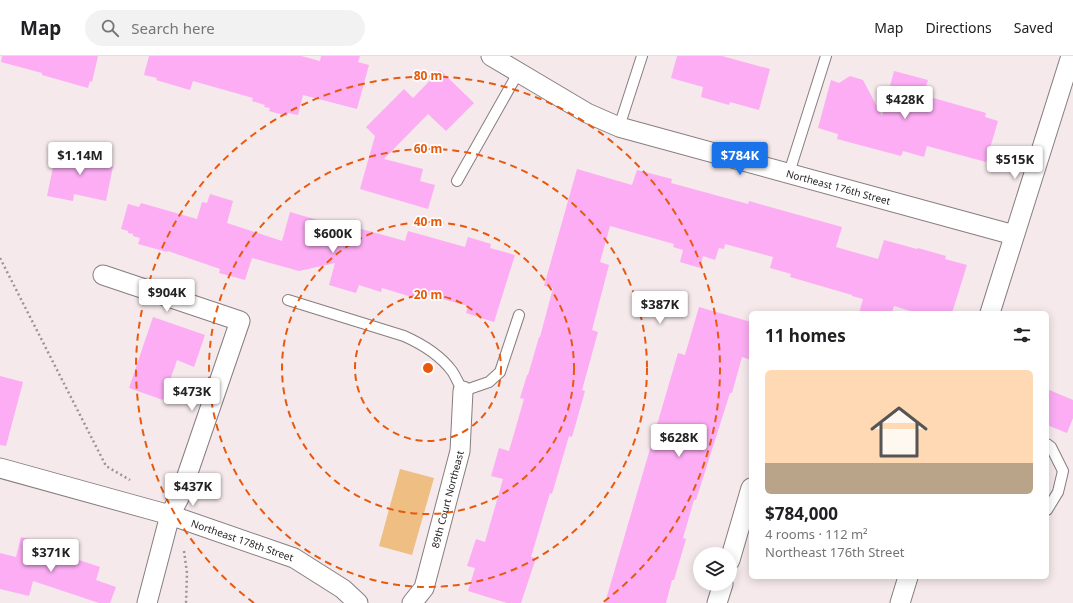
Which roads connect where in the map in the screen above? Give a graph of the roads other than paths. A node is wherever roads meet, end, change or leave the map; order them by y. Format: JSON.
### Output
{"nodes":[{"id":1,"x":491,"y":56,"type":"edge"},
{"id":2,"x":642,"y":56,"type":"edge"},
{"id":3,"x":826,"y":56,"type":"edge"},
{"id":4,"x":1071,"y":56,"type":"edge"},
{"id":5,"x":518,"y":73,"type":"junction"},
{"id":6,"x":619,"y":127,"type":"junction"},
{"id":7,"x":789,"y":173,"type":"junction"},
{"id":8,"x":457,"y":181,"type":"dead end"},
{"id":9,"x":1014,"y":235,"type":"junction"},
{"id":10,"x":103,"y":275,"type":"dead end"},
{"id":11,"x":288,"y":300,"type":"dead end"},
{"id":12,"x":991,"y":311,"type":"edge"},
{"id":13,"x":518,"y":315,"type":"dead end"},
{"id":14,"x":463,"y":391,"type":"junction"},
{"id":15,"x":1049,"y":446,"type":"edge"},
{"id":16,"x":0,"y":468,"type":"edge"},
{"id":17,"x":749,"y":501,"type":"edge"},
{"id":18,"x":1049,"y":507,"type":"edge"},
{"id":19,"x":168,"y":522,"type":"junction"},
{"id":20,"x":744,"y":534,"type":"edge"},
{"id":21,"x":737,"y":547,"type":"edge"},
{"id":22,"x":904,"y":579,"type":"edge"},
{"id":23,"x":721,"y":591,"type":"edge"},
{"id":24,"x":147,"y":603,"type":"edge"},
{"id":25,"x":358,"y":603,"type":"edge"},
{"id":26,"x":412,"y":603,"type":"edge"},
{"id":27,"x":717,"y":603,"type":"edge"},
{"id":28,"x":900,"y":603,"type":"edge"}],
"edges":[{"from":1,"to":5,"type":"street","name":"Northeast 176th Street"},
{"from":2,"to":6,"type":"lane"},
{"from":3,"to":7,"type":"lane"},
{"from":4,"to":9,"type":"street"},
{"from":5,"to":6,"type":"street","name":"Northeast 176th Street"},
{"from":5,"to":8,"type":"lane"},
{"from":6,"to":7,"type":"street","name":"Northeast 176th Street"},
{"from":7,"to":9,"type":"street","name":"Northeast 176th Street"},
{"from":9,"to":12,"type":"street"},
{"from":10,"to":19,"type":"street"},
{"from":11,"to":14,"type":"lane"},
{"from":13,"to":14,"type":"lane"},
{"from":14,"to":26,"type":"street","name":"89th Court Northeast"},
{"from":15,"to":18,"type":"lane"},
{"from":16,"to":19,"type":"street","name":"Northeast 178th Street"},
{"from":17,"to":20,"type":"street"},
{"from":19,"to":24,"type":"street"},
{"from":19,"to":25,"type":"street","name":"Northeast 178th Street"},
{"from":20,"to":21,"type":"street"},
{"from":22,"to":28,"type":"street"},
{"from":23,"to":27,"type":"street"}]}
